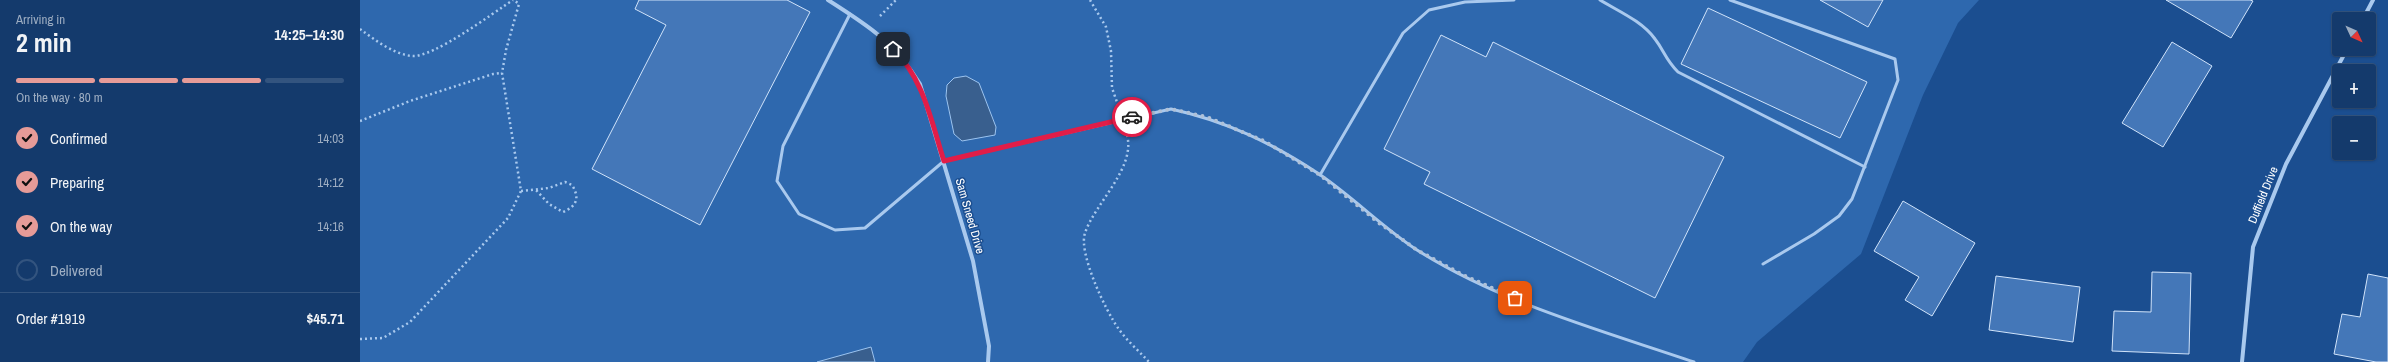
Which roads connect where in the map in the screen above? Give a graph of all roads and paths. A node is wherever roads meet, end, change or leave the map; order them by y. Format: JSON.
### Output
{"nodes":[{"id":1,"x":514,"y":0,"type":"edge"},
{"id":2,"x":828,"y":0,"type":"edge"},
{"id":3,"x":896,"y":0,"type":"edge"},
{"id":4,"x":1090,"y":0,"type":"edge"},
{"id":5,"x":1514,"y":0,"type":"edge"},
{"id":6,"x":1600,"y":0,"type":"edge"},
{"id":7,"x":1730,"y":0,"type":"edge"},
{"id":8,"x":2374,"y":0,"type":"edge"},
{"id":9,"x":2367,"y":12,"type":"edge"},
{"id":10,"x":850,"y":14,"type":"junction"},
{"id":11,"x":871,"y":27,"type":"junction"},
{"id":12,"x":360,"y":29,"type":"edge"},
{"id":13,"x":2343,"y":56,"type":"edge"},
{"id":14,"x":502,"y":73,"type":"junction"},
{"id":15,"x":1123,"y":119,"type":"junction"},
{"id":16,"x":360,"y":120,"type":"edge"},
{"id":17,"x":944,"y":161,"type":"junction"},
{"id":18,"x":1865,"y":167,"type":"junction"},
{"id":19,"x":1320,"y":175,"type":"junction"},
{"id":20,"x":521,"y":190,"type":"junction"},
{"id":21,"x":536,"y":190,"type":"junction"},
{"id":22,"x":1763,"y":264,"type":"dead end"},
{"id":23,"x":360,"y":339,"type":"edge"},
{"id":24,"x":988,"y":362,"type":"edge"},
{"id":25,"x":1149,"y":362,"type":"edge"},
{"id":26,"x":1694,"y":362,"type":"edge"},
{"id":27,"x":2242,"y":362,"type":"edge"}],
"edges":[{"from":1,"to":12,"type":"path"},
{"from":1,"to":14,"type":"path"},
{"from":2,"to":10,"type":"street","name":"Sam Sneed Drive"},
{"from":3,"to":11,"type":"path"},
{"from":4,"to":15,"type":"path"},
{"from":5,"to":19,"type":"lane"},
{"from":6,"to":18,"type":"lane"},
{"from":7,"to":18,"type":"lane"},
{"from":8,"to":9,"type":"street"},
{"from":10,"to":11,"type":"street","name":"Sam Sneed Drive"},
{"from":10,"to":17,"type":"lane"},
{"from":11,"to":17,"type":"street","name":"Sam Sneed Drive"},
{"from":13,"to":27,"type":"street","name":"Duffield Drive"},
{"from":14,"to":16,"type":"path"},
{"from":14,"to":20,"type":"path"},
{"from":15,"to":17,"type":"lane"},
{"from":15,"to":19,"type":"lane"},
{"from":15,"to":25,"type":"path"},
{"from":17,"to":24,"type":"street","name":"Sam Sneed Drive"},
{"from":18,"to":22,"type":"lane"},
{"from":19,"to":26,"type":"lane"},
{"from":20,"to":21,"type":"path"},
{"from":20,"to":23,"type":"path"},
{"from":21,"to":21,"type":"path"}]}
